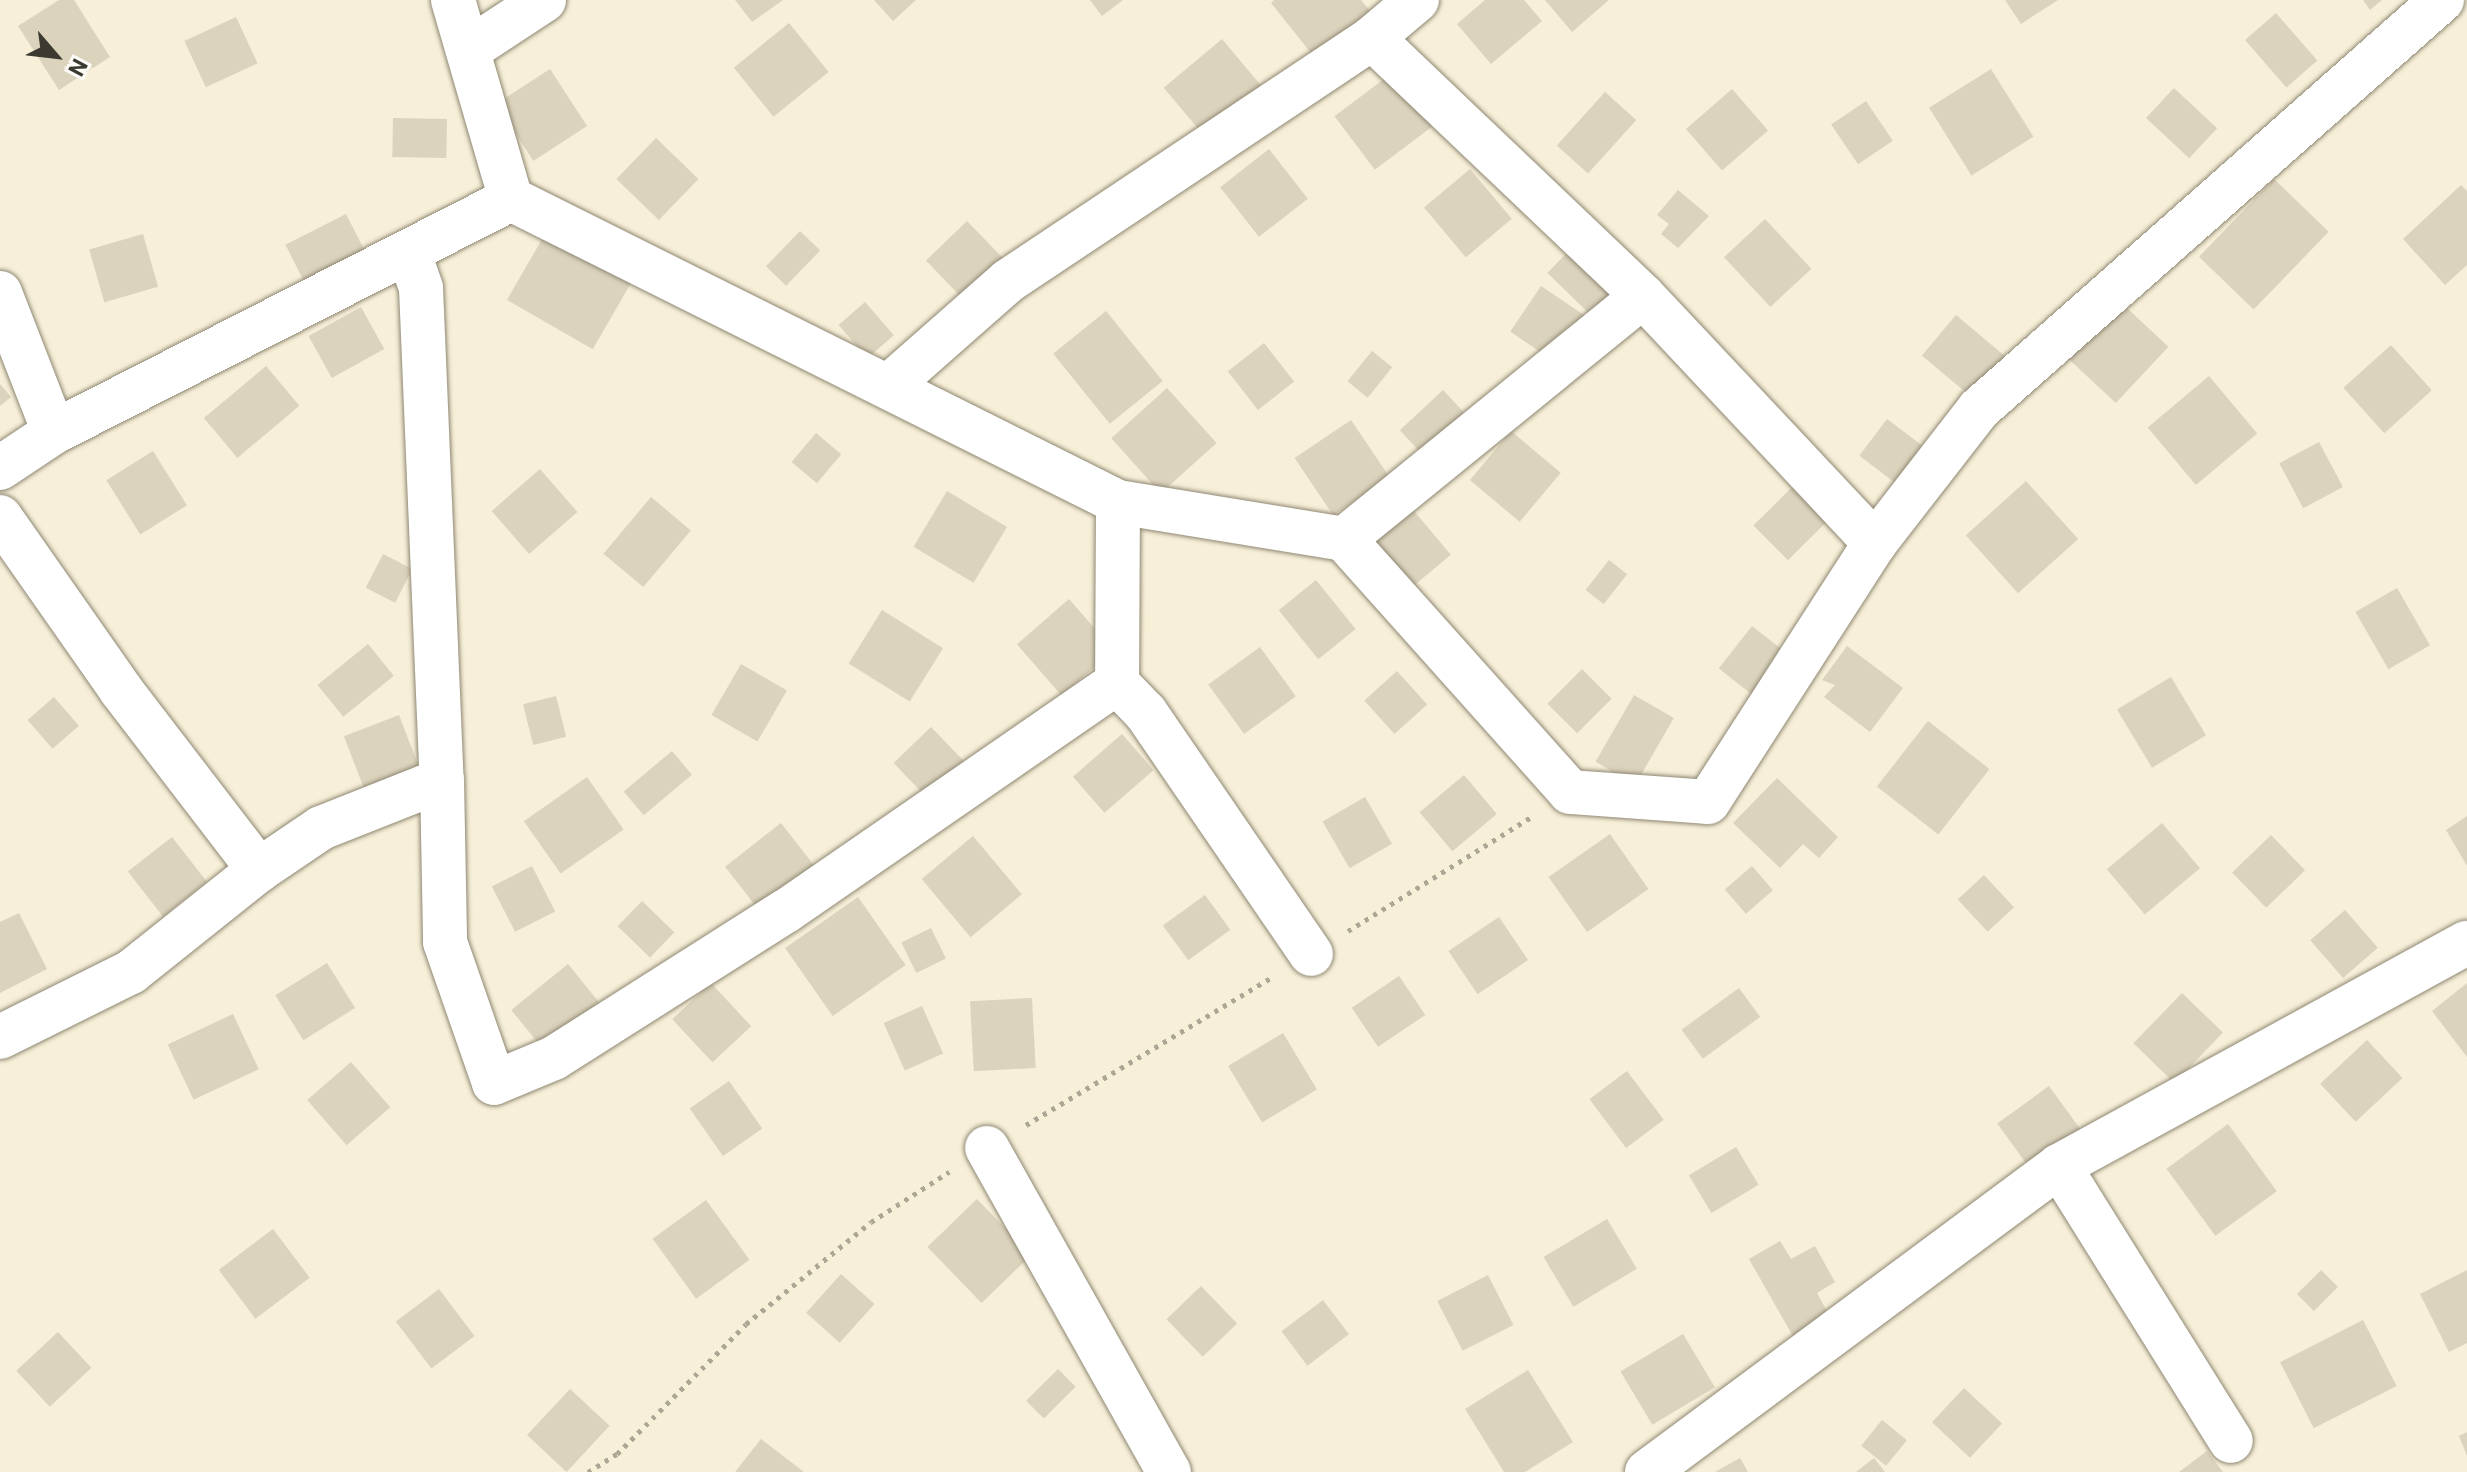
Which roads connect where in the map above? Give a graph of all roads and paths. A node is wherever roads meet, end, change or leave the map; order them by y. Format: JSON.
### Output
{"nodes":[{"id":1,"x":453,"y":0,"type":"edge"},
{"id":2,"x":544,"y":0,"type":"edge"},
{"id":3,"x":1417,"y":0,"type":"edge"},
{"id":4,"x":2442,"y":0,"type":"edge"},
{"id":5,"x":1372,"y":38,"type":"junction"},
{"id":6,"x":468,"y":50,"type":"junction"},
{"id":7,"x":511,"y":199,"type":"junction"},
{"id":8,"x":409,"y":253,"type":"junction"},
{"id":9,"x":0,"y":293,"type":"edge"},
{"id":10,"x":1643,"y":296,"type":"junction"},
{"id":11,"x":890,"y":385,"type":"junction"},
{"id":12,"x":54,"y":432,"type":"junction"},
{"id":13,"x":0,"y":468,"type":"edge"},
{"id":14,"x":1118,"y":502,"type":"junction"},
{"id":15,"x":0,"y":517,"type":"edge"},
{"id":16,"x":1344,"y":539,"type":"junction"},
{"id":17,"x":1875,"y":543,"type":"junction"},
{"id":18,"x":1117,"y":683,"type":"junction"},
{"id":19,"x":442,"y":780,"type":"junction"},
{"id":20,"x":1570,"y":792,"type":"junction"},
{"id":21,"x":259,"y":870,"type":"junction"},
{"id":22,"x":2467,"y":943,"type":"edge"},
{"id":23,"x":1311,"y":954,"type":"junction"},
{"id":24,"x":0,"y":1037,"type":"edge"},
{"id":25,"x":987,"y":1148,"type":"junction"},
{"id":26,"x":2059,"y":1166,"type":"junction"},
{"id":27,"x":2231,"y":1441,"type":"dead end"},
{"id":28,"x":588,"y":1472,"type":"edge"},
{"id":29,"x":1169,"y":1472,"type":"edge"},
{"id":30,"x":1647,"y":1472,"type":"edge"}],
"edges":[{"from":1,"to":6,"type":"street"},
{"from":2,"to":6,"type":"street"},
{"from":3,"to":5,"type":"street"},
{"from":4,"to":17,"type":"street"},
{"from":5,"to":10,"type":"street"},
{"from":5,"to":11,"type":"street"},
{"from":6,"to":7,"type":"street"},
{"from":7,"to":8,"type":"street"},
{"from":7,"to":11,"type":"street"},
{"from":8,"to":12,"type":"street"},
{"from":8,"to":19,"type":"street"},
{"from":9,"to":12,"type":"street"},
{"from":10,"to":16,"type":"street"},
{"from":10,"to":17,"type":"street"},
{"from":11,"to":14,"type":"street"},
{"from":12,"to":13,"type":"street"},
{"from":14,"to":16,"type":"street"},
{"from":14,"to":18,"type":"street"},
{"from":15,"to":21,"type":"street"},
{"from":16,"to":20,"type":"street"},
{"from":17,"to":20,"type":"street"},
{"from":18,"to":19,"type":"street"},
{"from":18,"to":23,"type":"street"},
{"from":19,"to":21,"type":"street"},
{"from":20,"to":23,"type":"path"},
{"from":21,"to":24,"type":"street"},
{"from":22,"to":26,"type":"street"},
{"from":23,"to":25,"type":"path"},
{"from":25,"to":28,"type":"path"},
{"from":25,"to":29,"type":"street"},
{"from":26,"to":27,"type":"street"},
{"from":26,"to":30,"type":"street"}]}
